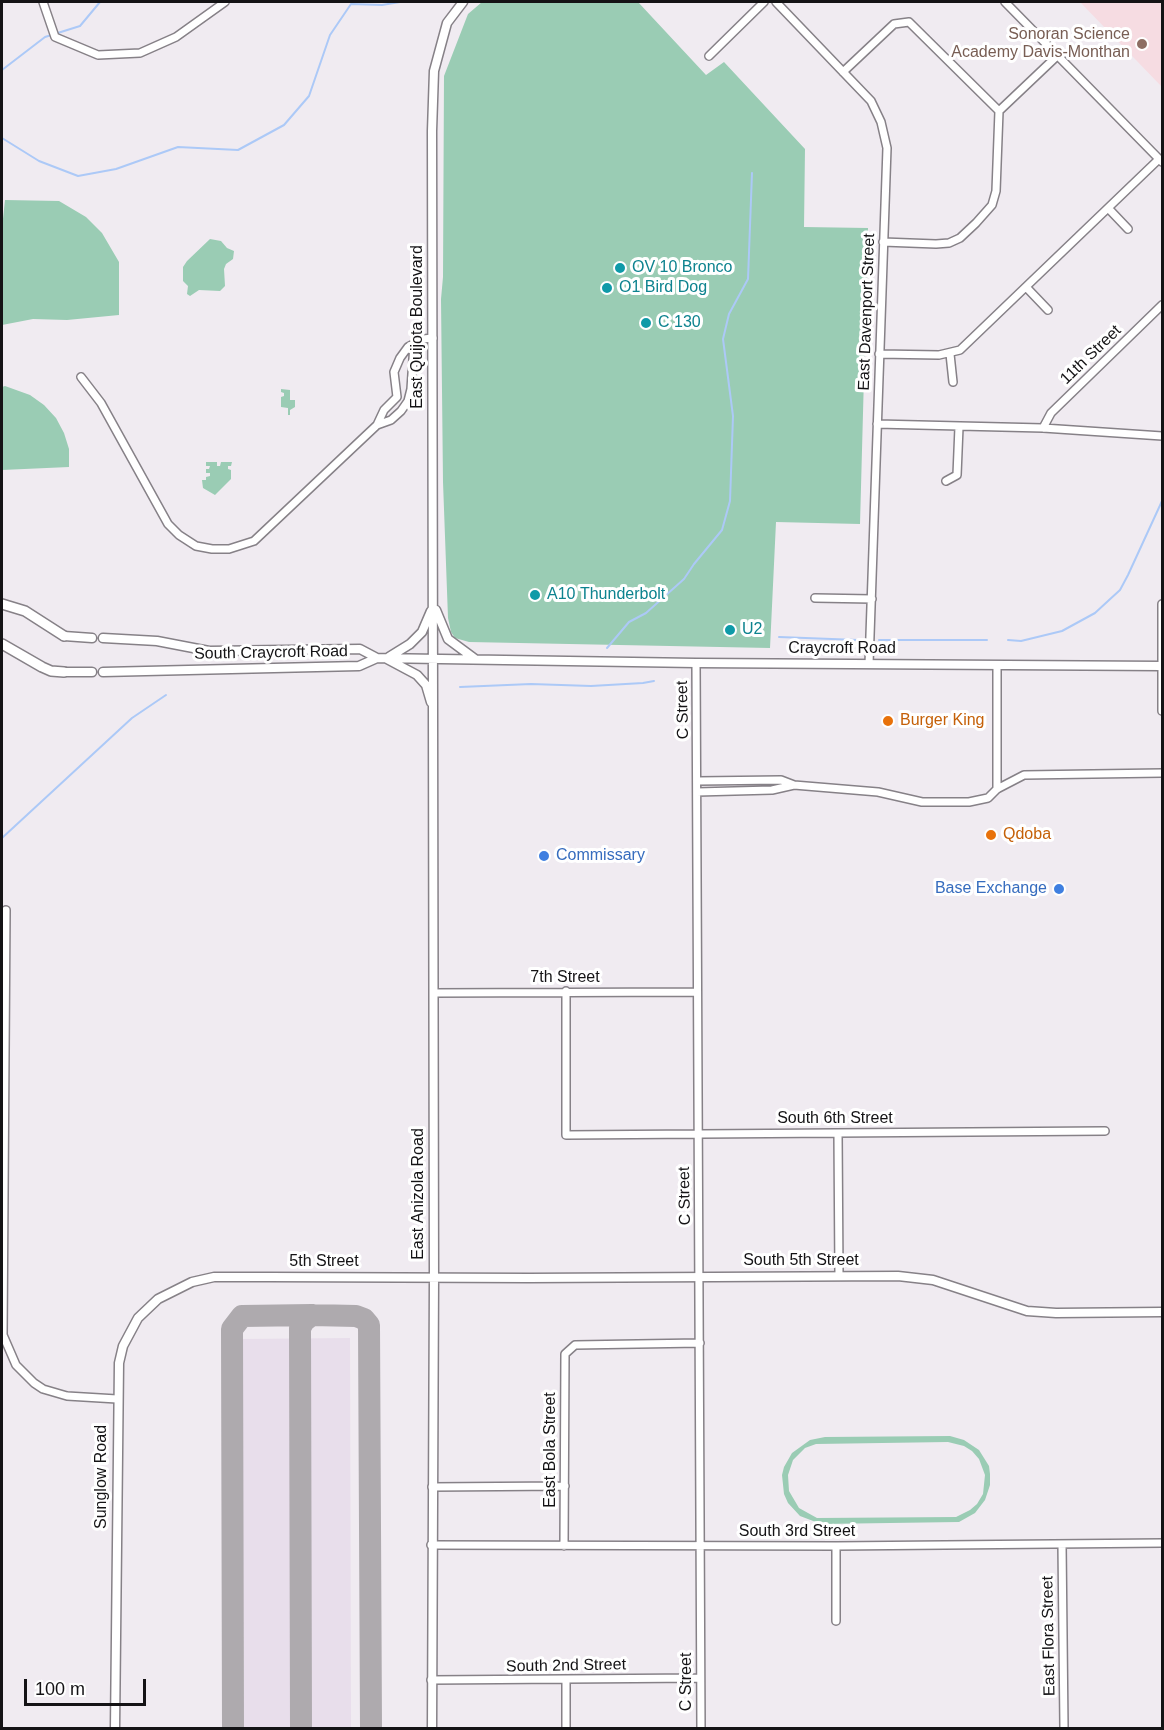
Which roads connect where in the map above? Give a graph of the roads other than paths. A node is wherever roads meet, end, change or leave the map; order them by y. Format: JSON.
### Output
{"nodes":[{"id":1,"x":43,"y":2,"type":"edge"},
{"id":2,"x":225,"y":2,"type":"edge"},
{"id":3,"x":463,"y":2,"type":"edge"},
{"id":4,"x":764,"y":2,"type":"edge"},
{"id":5,"x":776,"y":2,"type":"edge"},
{"id":6,"x":1005,"y":2,"type":"edge"},
{"id":7,"x":709,"y":56,"type":"dead end"},
{"id":8,"x":1057,"y":56,"type":"junction"},
{"id":9,"x":843,"y":72,"type":"junction"},
{"id":10,"x":999,"y":111,"type":"junction"},
{"id":11,"x":1161,"y":160,"type":"edge"},
{"id":12,"x":1108,"y":207,"type":"junction"},
{"id":13,"x":1128,"y":229,"type":"dead end"},
{"id":14,"x":883,"y":242,"type":"junction"},
{"id":15,"x":1026,"y":287,"type":"junction"},
{"id":16,"x":1162,"y":305,"type":"edge"},
{"id":17,"x":1048,"y":310,"type":"dead end"},
{"id":18,"x":433,"y":338,"type":"junction"},
{"id":19,"x":414,"y":344,"type":"junction"},
{"id":20,"x":879,"y":354,"type":"junction"},
{"id":21,"x":950,"y":354,"type":"junction"},
{"id":22,"x":81,"y":377,"type":"dead end"},
{"id":23,"x":953,"y":382,"type":"dead end"},
{"id":24,"x":877,"y":424,"type":"junction"},
{"id":25,"x":377,"y":425,"type":"junction"},
{"id":26,"x":959,"y":427,"type":"junction"},
{"id":27,"x":1043,"y":428,"type":"junction"},
{"id":28,"x":1162,"y":436,"type":"edge"},
{"id":29,"x":946,"y":481,"type":"dead end"},
{"id":30,"x":815,"y":598,"type":"dead end"},
{"id":31,"x":872,"y":599,"type":"junction"},
{"id":32,"x":2,"y":604,"type":"edge"},
{"id":33,"x":1162,"y":604,"type":"edge"},
{"id":34,"x":434,"y":605,"type":"junction"},
{"id":35,"x":64,"y":636,"type":"joint"},
{"id":36,"x":92,"y":638,"type":"dead end"},
{"id":37,"x":103,"y":638,"type":"dead end"},
{"id":38,"x":2,"y":644,"type":"edge"},
{"id":39,"x":381,"y":658,"type":"junction"},
{"id":40,"x":433,"y":659,"type":"junction"},
{"id":41,"x":475,"y":659,"type":"junction"},
{"id":42,"x":696,"y":663,"type":"junction"},
{"id":43,"x":868,"y":664,"type":"junction"},
{"id":44,"x":997,"y":665,"type":"junction"},
{"id":45,"x":1162,"y":666,"type":"edge"},
{"id":46,"x":64,"y":672,"type":"joint"},
{"id":47,"x":92,"y":672,"type":"dead end"},
{"id":48,"x":103,"y":672,"type":"dead end"},
{"id":49,"x":434,"y":708,"type":"junction"},
{"id":50,"x":1162,"y":711,"type":"edge"},
{"id":51,"x":1162,"y":773,"type":"edge"},
{"id":52,"x":698,"y":781,"type":"junction"},
{"id":53,"x":794,"y":785,"type":"junction"},
{"id":54,"x":997,"y":789,"type":"junction"},
{"id":55,"x":698,"y":792,"type":"junction"},
{"id":56,"x":6,"y":910,"type":"dead end"},
{"id":57,"x":566,"y":991,"type":"junction"},
{"id":58,"x":697,"y":992,"type":"junction"},
{"id":59,"x":434,"y":993,"type":"junction"},
{"id":60,"x":1105,"y":1131,"type":"dead end"},
{"id":61,"x":698,"y":1133,"type":"junction"},
{"id":62,"x":838,"y":1133,"type":"junction"},
{"id":63,"x":699,"y":1276,"type":"junction"},
{"id":64,"x":838,"y":1276,"type":"junction"},
{"id":65,"x":214,"y":1277,"type":"joint"},
{"id":66,"x":434,"y":1277,"type":"junction"},
{"id":67,"x":1162,"y":1312,"type":"edge"},
{"id":68,"x":699,"y":1343,"type":"junction"},
{"id":69,"x":117,"y":1399,"type":"junction"},
{"id":70,"x":432,"y":1486,"type":"junction"},
{"id":71,"x":565,"y":1486,"type":"junction"},
{"id":72,"x":1162,"y":1543,"type":"edge"},
{"id":73,"x":1062,"y":1544,"type":"junction"},
{"id":74,"x":431,"y":1545,"type":"junction"},
{"id":75,"x":700,"y":1545,"type":"junction"},
{"id":76,"x":564,"y":1546,"type":"junction"},
{"id":77,"x":836,"y":1546,"type":"junction"},
{"id":78,"x":836,"y":1621,"type":"dead end"},
{"id":79,"x":700,"y":1678,"type":"junction"},
{"id":80,"x":566,"y":1679,"type":"junction"},
{"id":81,"x":431,"y":1680,"type":"junction"},
{"id":82,"x":115,"y":1728,"type":"edge"},
{"id":83,"x":432,"y":1728,"type":"edge"},
{"id":84,"x":566,"y":1728,"type":"edge"},
{"id":85,"x":701,"y":1728,"type":"edge"},
{"id":86,"x":1064,"y":1728,"type":"edge"}],
"edges":[{"from":1,"to":2,"type":"street"},
{"from":3,"to":18,"type":"street","name":"East Quijota Boulevard"},
{"from":4,"to":7,"type":"street"},
{"from":5,"to":9,"type":"street","name":"East Davenport Street"},
{"from":6,"to":8,"type":"street"},
{"from":8,"to":10,"type":"street"},
{"from":8,"to":11,"type":"street"},
{"from":9,"to":10,"type":"street"},
{"from":9,"to":14,"type":"street","name":"East Davenport Street"},
{"from":10,"to":14,"type":"street"},
{"from":11,"to":12,"type":"street"},
{"from":12,"to":13,"type":"street"},
{"from":12,"to":15,"type":"street"},
{"from":14,"to":20,"type":"street","name":"East Davenport Street"},
{"from":15,"to":17,"type":"street"},
{"from":15,"to":21,"type":"street"},
{"from":16,"to":27,"type":"street","name":"11th Street"},
{"from":18,"to":19,"type":"street"},
{"from":18,"to":34,"type":"street","name":"East Quijota Boulevard"},
{"from":19,"to":25,"type":"street"},
{"from":19,"to":25,"type":"street"},
{"from":20,"to":21,"type":"street"},
{"from":20,"to":24,"type":"street","name":"East Davenport Street"},
{"from":21,"to":23,"type":"street"},
{"from":22,"to":25,"type":"street"},
{"from":24,"to":26,"type":"street"},
{"from":24,"to":31,"type":"street","name":"East Davenport Street"},
{"from":26,"to":27,"type":"street"},
{"from":26,"to":29,"type":"street"},
{"from":27,"to":28,"type":"street"},
{"from":30,"to":31,"type":"street"},
{"from":31,"to":43,"type":"street","name":"East Davenport Street"},
{"from":32,"to":35,"type":"main road"},
{"from":33,"to":45,"type":"street"},
{"from":34,"to":39,"type":"street"},
{"from":34,"to":40,"type":"street","name":"East Quijota Boulevard"},
{"from":34,"to":41,"type":"street"},
{"from":35,"to":36,"type":"street"},
{"from":37,"to":39,"type":"street","name":"South Craycroft Road"},
{"from":38,"to":46,"type":"main road"},
{"from":39,"to":40,"type":"street","name":"Craycroft Road"},
{"from":39,"to":48,"type":"street","name":"South Craycroft Road"},
{"from":39,"to":49,"type":"street"},
{"from":40,"to":41,"type":"street","name":"Craycroft Road"},
{"from":40,"to":49,"type":"street","name":"East Anizola Road"},
{"from":41,"to":42,"type":"street","name":"Craycroft Road"},
{"from":42,"to":43,"type":"street","name":"Craycroft Road"},
{"from":42,"to":52,"type":"street","name":"C Street"},
{"from":43,"to":44,"type":"street","name":"Craycroft Road"},
{"from":44,"to":45,"type":"street","name":"Craycroft Road"},
{"from":44,"to":54,"type":"street"},
{"from":45,"to":50,"type":"street"},
{"from":46,"to":47,"type":"street"},
{"from":49,"to":59,"type":"street","name":"East Anizola Road"},
{"from":51,"to":54,"type":"street"},
{"from":52,"to":53,"type":"street"},
{"from":52,"to":55,"type":"street","name":"C Street"},
{"from":53,"to":54,"type":"street"},
{"from":53,"to":55,"type":"street"},
{"from":55,"to":58,"type":"street","name":"C Street"},
{"from":56,"to":69,"type":"street"},
{"from":57,"to":58,"type":"street","name":"7th Street"},
{"from":57,"to":59,"type":"street","name":"7th Street"},
{"from":57,"to":61,"type":"street","name":"South 6th Street"},
{"from":58,"to":61,"type":"street","name":"C Street"},
{"from":59,"to":66,"type":"street","name":"East Anizola Road"},
{"from":60,"to":62,"type":"street","name":"South 6th Street"},
{"from":61,"to":62,"type":"street","name":"South 6th Street"},
{"from":61,"to":63,"type":"street","name":"C Street"},
{"from":62,"to":64,"type":"street"},
{"from":63,"to":64,"type":"street","name":"South 5th Street"},
{"from":63,"to":66,"type":"street","name":"South 5th Street"},
{"from":63,"to":68,"type":"street","name":"C Street"},
{"from":64,"to":67,"type":"street","name":"South 5th Street"},
{"from":65,"to":66,"type":"street","name":"5th Street"},
{"from":65,"to":69,"type":"street","name":"Sunglow Road"},
{"from":66,"to":70,"type":"street","name":"East Anizola Road"},
{"from":68,"to":71,"type":"street","name":"East Bola Street"},
{"from":68,"to":75,"type":"street","name":"C Street"},
{"from":69,"to":82,"type":"street","name":"Sunglow Road"},
{"from":70,"to":71,"type":"street"},
{"from":70,"to":74,"type":"street","name":"East Anizola Road"},
{"from":71,"to":76,"type":"street","name":"East Bola Street"},
{"from":72,"to":73,"type":"street","name":"South 3rd Street"},
{"from":73,"to":77,"type":"street","name":"South 3rd Street"},
{"from":73,"to":86,"type":"street","name":"East Flora Street"},
{"from":74,"to":76,"type":"street","name":"South 3rd Street"},
{"from":74,"to":81,"type":"street","name":"East Anizola Road"},
{"from":75,"to":76,"type":"street","name":"South 3rd Street"},
{"from":75,"to":77,"type":"street","name":"South 3rd Street"},
{"from":75,"to":79,"type":"street","name":"C Street"},
{"from":77,"to":78,"type":"street"},
{"from":79,"to":80,"type":"street","name":"South 2nd Street"},
{"from":79,"to":85,"type":"street","name":"C Street"},
{"from":80,"to":81,"type":"street","name":"South 2nd Street"},
{"from":80,"to":84,"type":"street"},
{"from":81,"to":83,"type":"street","name":"East Anizola Road"}]}
